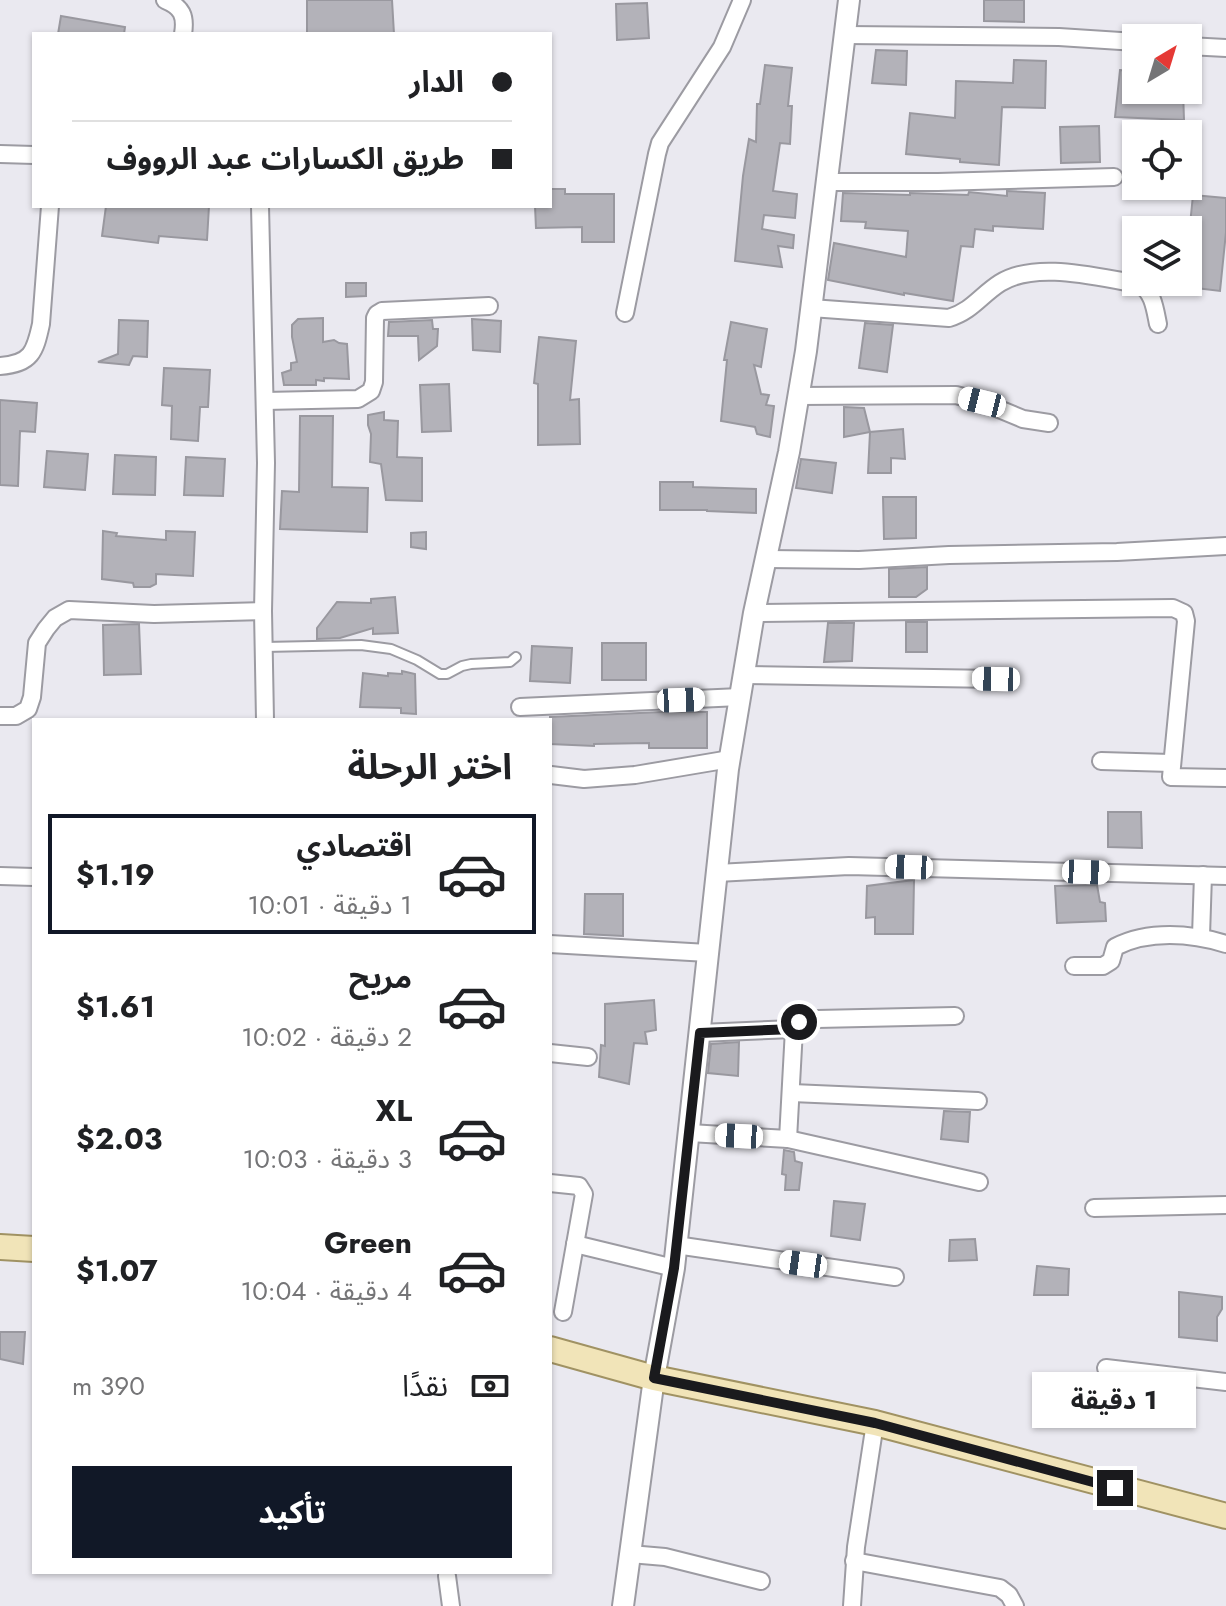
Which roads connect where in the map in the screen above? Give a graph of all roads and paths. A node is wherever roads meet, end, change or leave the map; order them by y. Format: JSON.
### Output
{"nodes":[{"id":1,"x":165,"y":0,"type":"edge"},
{"id":2,"x":742,"y":0,"type":"edge"},
{"id":3,"x":849,"y":0,"type":"edge"},
{"id":4,"x":183,"y":32,"type":"edge"},
{"id":5,"x":845,"y":35,"type":"junction"},
{"id":6,"x":1122,"y":41,"type":"edge"},
{"id":7,"x":1202,"y":47,"type":"edge"},
{"id":8,"x":1226,"y":48,"type":"edge"},
{"id":9,"x":0,"y":154,"type":"edge"},
{"id":10,"x":32,"y":155,"type":"edge"},
{"id":11,"x":1114,"y":177,"type":"dead end"},
{"id":12,"x":826,"y":182,"type":"junction"},
{"id":13,"x":50,"y":208,"type":"edge"},
{"id":14,"x":260,"y":208,"type":"edge"},
{"id":15,"x":489,"y":306,"type":"dead end"},
{"id":16,"x":811,"y":308,"type":"junction"},
{"id":17,"x":625,"y":313,"type":"dead end"},
{"id":18,"x":1158,"y":324,"type":"dead end"},
{"id":19,"x":0,"y":366,"type":"edge"},
{"id":20,"x":798,"y":396,"type":"junction"},
{"id":21,"x":265,"y":401,"type":"junction"},
{"id":22,"x":1049,"y":423,"type":"dead end"},
{"id":23,"x":1226,"y":546,"type":"edge"},
{"id":24,"x":767,"y":559,"type":"junction"},
{"id":25,"x":263,"y":611,"type":"junction"},
{"id":26,"x":754,"y":613,"type":"junction"},
{"id":27,"x":264,"y":647,"type":"junction"},
{"id":28,"x":516,"y":657,"type":"dead end"},
{"id":29,"x":744,"y":675,"type":"junction"},
{"id":30,"x":996,"y":679,"type":"dead end"},
{"id":31,"x":740,"y":697,"type":"junction"},
{"id":32,"x":520,"y":707,"type":"dead end"},
{"id":33,"x":0,"y":716,"type":"edge"},
{"id":34,"x":265,"y":718,"type":"edge"},
{"id":35,"x":730,"y":759,"type":"junction"},
{"id":36,"x":1101,"y":761,"type":"dead end"},
{"id":37,"x":1171,"y":763,"type":"junction"},
{"id":38,"x":552,"y":775,"type":"edge"},
{"id":39,"x":1226,"y":778,"type":"edge"},
{"id":40,"x":717,"y":873,"type":"junction"},
{"id":41,"x":1203,"y":875,"type":"junction"},
{"id":42,"x":0,"y":876,"type":"edge"},
{"id":43,"x":1226,"y":876,"type":"edge"},
{"id":44,"x":32,"y":877,"type":"edge"},
{"id":45,"x":1201,"y":936,"type":"junction"},
{"id":46,"x":552,"y":944,"type":"edge"},
{"id":47,"x":1226,"y":944,"type":"edge"},
{"id":48,"x":708,"y":953,"type":"junction"},
{"id":49,"x":1074,"y":966,"type":"dead end"},
{"id":50,"x":955,"y":1016,"type":"dead end"},
{"id":51,"x":794,"y":1029,"type":"junction"},
{"id":52,"x":700,"y":1033,"type":"junction"},
{"id":53,"x":552,"y":1053,"type":"edge"},
{"id":54,"x":588,"y":1057,"type":"dead end"},
{"id":55,"x":792,"y":1093,"type":"junction"},
{"id":56,"x":978,"y":1101,"type":"dead end"},
{"id":57,"x":690,"y":1133,"type":"junction"},
{"id":58,"x":788,"y":1139,"type":"junction"},
{"id":59,"x":979,"y":1182,"type":"dead end"},
{"id":60,"x":552,"y":1183,"type":"edge"},
{"id":61,"x":1226,"y":1205,"type":"edge"},
{"id":62,"x":1094,"y":1208,"type":"dead end"},
{"id":63,"x":575,"y":1244,"type":"junction"},
{"id":64,"x":676,"y":1245,"type":"junction"},
{"id":65,"x":0,"y":1247,"type":"edge"},
{"id":66,"x":32,"y":1249,"type":"edge"},
{"id":67,"x":674,"y":1268,"type":"junction"},
{"id":68,"x":895,"y":1277,"type":"dead end"},
{"id":69,"x":563,"y":1312,"type":"dead end"},
{"id":70,"x":552,"y":1350,"type":"edge"},
{"id":71,"x":1106,"y":1368,"type":"dead end"},
{"id":72,"x":654,"y":1378,"type":"junction"},
{"id":73,"x":1226,"y":1382,"type":"edge"},
{"id":74,"x":875,"y":1423,"type":"junction"},
{"id":75,"x":1226,"y":1516,"type":"edge"},
{"id":76,"x":630,"y":1554,"type":"junction"},
{"id":77,"x":854,"y":1561,"type":"junction"},
{"id":78,"x":447,"y":1576,"type":"dead end"},
{"id":79,"x":761,"y":1581,"type":"dead end"},
{"id":80,"x":451,"y":1606,"type":"edge"},
{"id":81,"x":623,"y":1606,"type":"edge"},
{"id":82,"x":852,"y":1606,"type":"edge"},
{"id":83,"x":1015,"y":1606,"type":"edge"}],
"edges":[{"from":1,"to":4,"type":"street"},
{"from":2,"to":17,"type":"street"},
{"from":3,"to":5,"type":"street"},
{"from":5,"to":6,"type":"street"},
{"from":5,"to":12,"type":"street"},
{"from":7,"to":8,"type":"street"},
{"from":9,"to":10,"type":"street"},
{"from":11,"to":12,"type":"street"},
{"from":12,"to":16,"type":"street"},
{"from":13,"to":19,"type":"street"},
{"from":14,"to":21,"type":"street"},
{"from":15,"to":21,"type":"street"},
{"from":16,"to":18,"type":"street"},
{"from":16,"to":20,"type":"street"},
{"from":20,"to":22,"type":"street"},
{"from":20,"to":24,"type":"street"},
{"from":21,"to":25,"type":"street"},
{"from":23,"to":24,"type":"street"},
{"from":24,"to":26,"type":"street"},
{"from":25,"to":27,"type":"street"},
{"from":25,"to":33,"type":"street"},
{"from":26,"to":29,"type":"street"},
{"from":26,"to":37,"type":"street"},
{"from":27,"to":28,"type":"lane"},
{"from":27,"to":34,"type":"street"},
{"from":29,"to":30,"type":"street"},
{"from":29,"to":31,"type":"street"},
{"from":31,"to":32,"type":"street"},
{"from":31,"to":35,"type":"street"},
{"from":35,"to":38,"type":"street"},
{"from":35,"to":40,"type":"street"},
{"from":36,"to":37,"type":"street"},
{"from":37,"to":39,"type":"street"},
{"from":40,"to":41,"type":"street"},
{"from":40,"to":48,"type":"street"},
{"from":41,"to":43,"type":"street"},
{"from":41,"to":45,"type":"street"},
{"from":42,"to":44,"type":"street"},
{"from":45,"to":47,"type":"street"},
{"from":45,"to":49,"type":"street"},
{"from":46,"to":48,"type":"street"},
{"from":48,"to":52,"type":"street"},
{"from":50,"to":51,"type":"street"},
{"from":51,"to":52,"type":"street"},
{"from":51,"to":55,"type":"street"},
{"from":52,"to":57,"type":"street"},
{"from":53,"to":54,"type":"street"},
{"from":55,"to":56,"type":"street"},
{"from":55,"to":58,"type":"street"},
{"from":57,"to":58,"type":"street"},
{"from":57,"to":64,"type":"street"},
{"from":58,"to":59,"type":"street"},
{"from":60,"to":63,"type":"street"},
{"from":61,"to":62,"type":"street"},
{"from":63,"to":67,"type":"street"},
{"from":63,"to":69,"type":"street"},
{"from":64,"to":67,"type":"street"},
{"from":64,"to":68,"type":"street"},
{"from":65,"to":66,"type":"main road"},
{"from":67,"to":72,"type":"street"},
{"from":70,"to":72,"type":"main road"},
{"from":71,"to":73,"type":"street"},
{"from":72,"to":74,"type":"main road"},
{"from":72,"to":76,"type":"street"},
{"from":74,"to":75,"type":"main road"},
{"from":74,"to":77,"type":"street"},
{"from":76,"to":79,"type":"street"},
{"from":76,"to":81,"type":"street"},
{"from":77,"to":82,"type":"street"},
{"from":77,"to":83,"type":"street"},
{"from":78,"to":80,"type":"street"}]}
